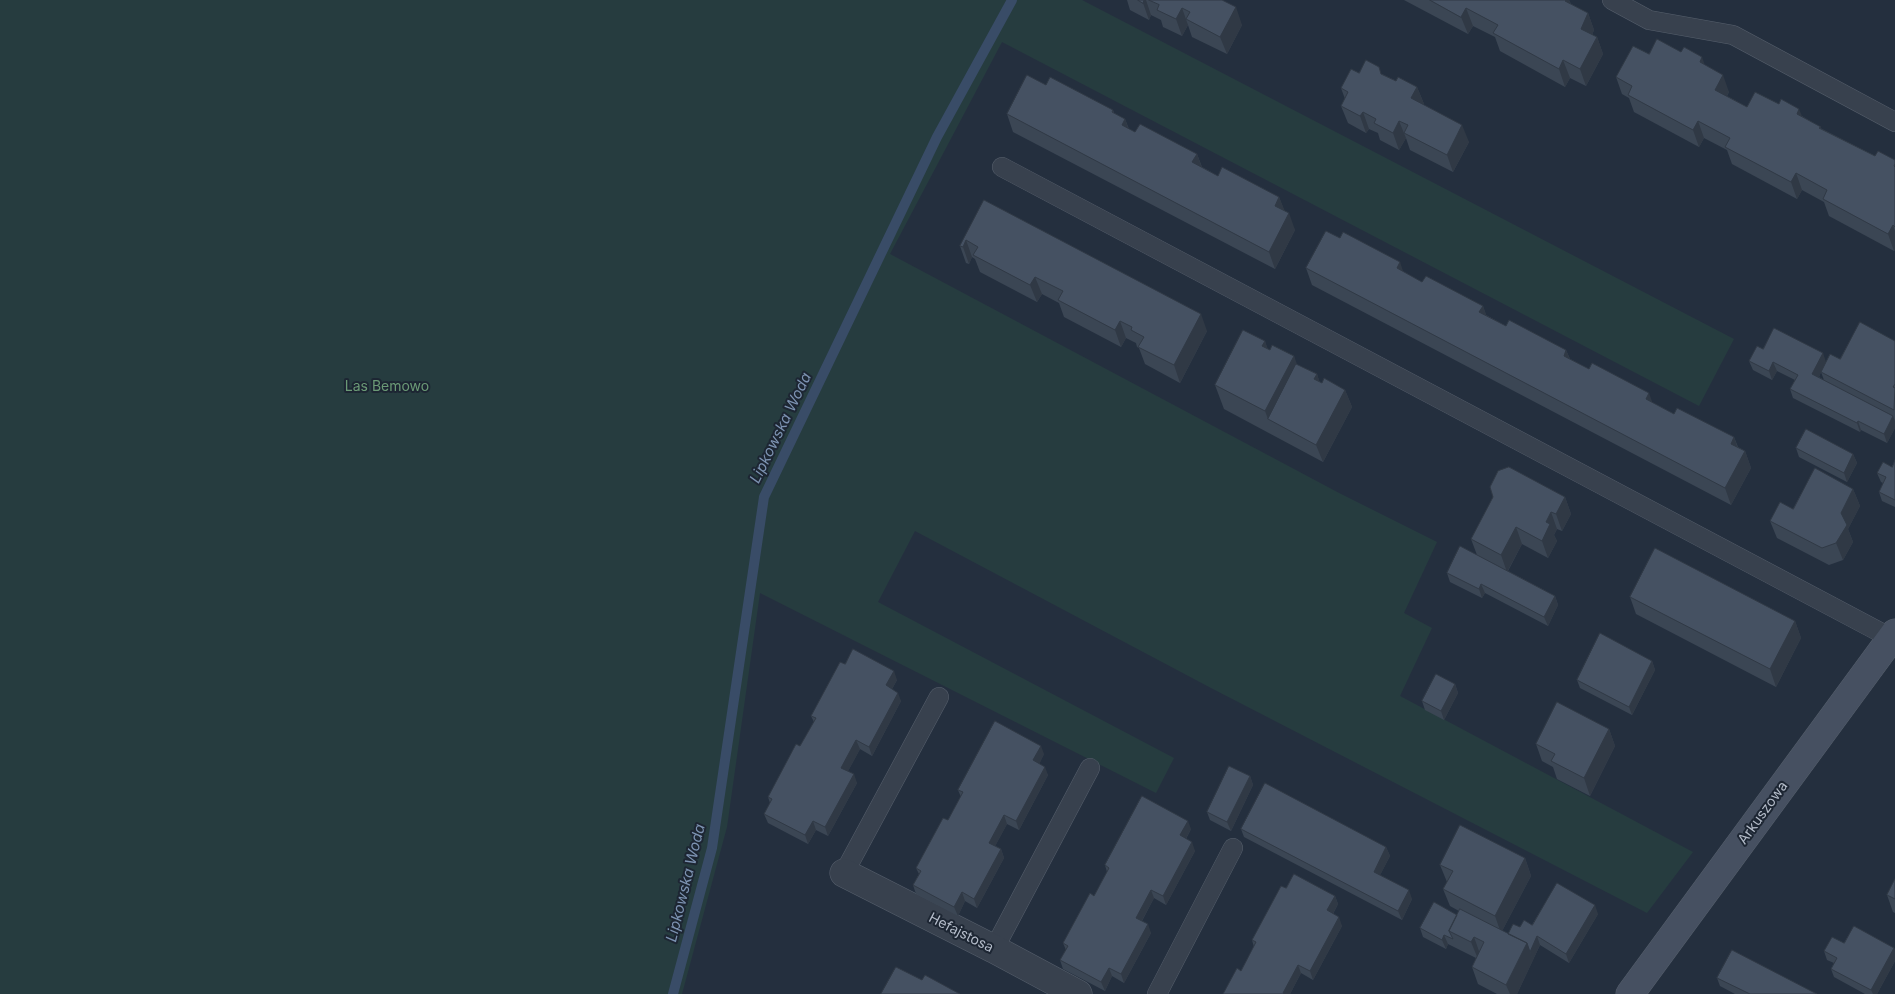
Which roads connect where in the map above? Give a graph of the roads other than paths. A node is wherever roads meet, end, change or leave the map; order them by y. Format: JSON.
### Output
{"nodes":[{"id":1,"x":1612,"y":0,"type":"edge"},
{"id":2,"x":1895,"y":122,"type":"edge"},
{"id":3,"x":1002,"y":167,"type":"dead end"},
{"id":4,"x":1893,"y":636,"type":"edge"},
{"id":5,"x":940,"y":697,"type":"dead end"},
{"id":6,"x":1090,"y":768,"type":"dead end"},
{"id":7,"x":1233,"y":848,"type":"dead end"},
{"id":8,"x":844,"y":873,"type":"joint"},
{"id":9,"x":994,"y":949,"type":"junction"},
{"id":10,"x":1078,"y":994,"type":"edge"},
{"id":11,"x":1157,"y":994,"type":"edge"},
{"id":12,"x":1630,"y":994,"type":"edge"}],
"edges":[{"from":1,"to":2,"type":"lane"},
{"from":3,"to":4,"type":"lane"},
{"from":4,"to":12,"type":"main road","name":"Arkuszowa"},
{"from":5,"to":8,"type":"lane"},
{"from":6,"to":9,"type":"lane"},
{"from":7,"to":11,"type":"lane"},
{"from":8,"to":9,"type":"street","name":"Hefajstosa"},
{"from":9,"to":10,"type":"street","name":"Hefajstosa"}]}
